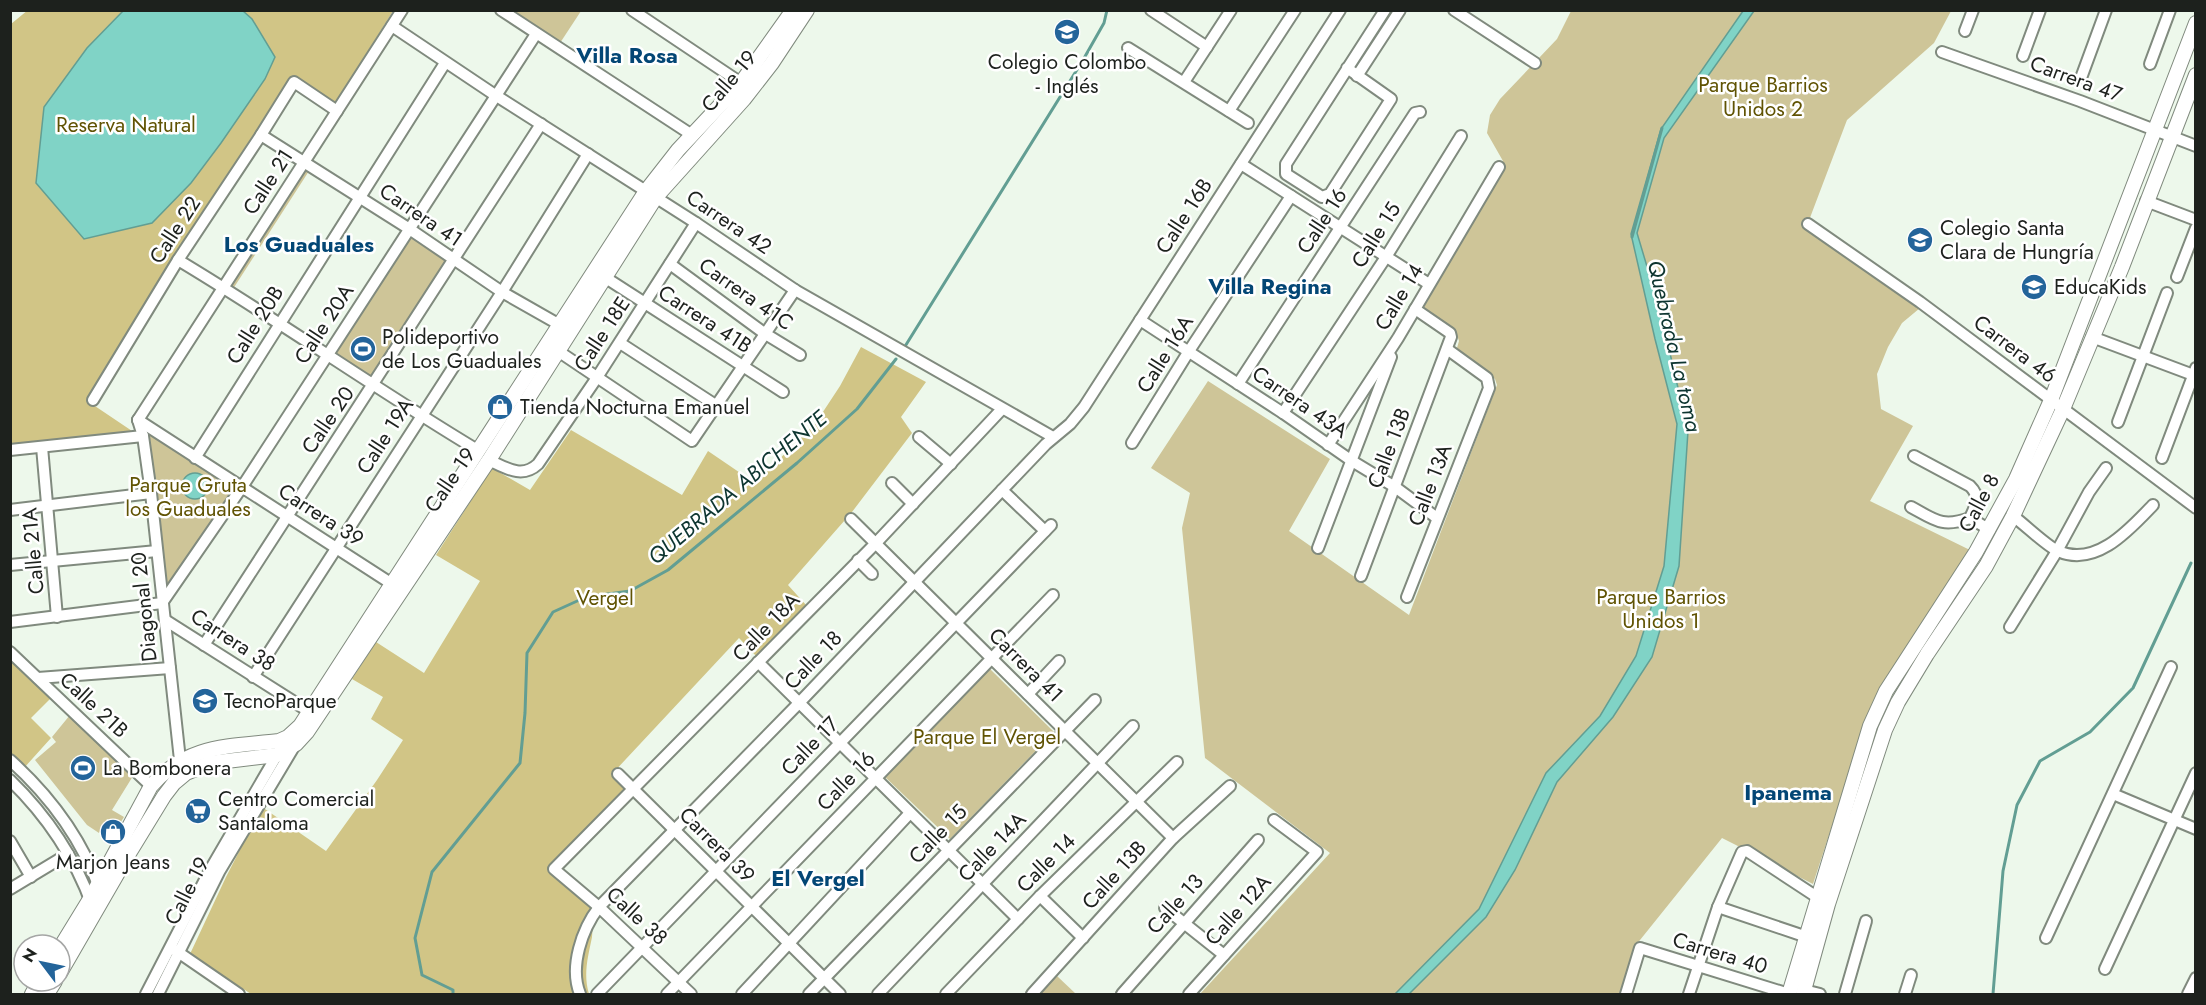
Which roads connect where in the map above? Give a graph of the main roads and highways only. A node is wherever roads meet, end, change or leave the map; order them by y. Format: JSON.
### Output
{"nodes":[{"id":1,"x":793,"y":10,"type":"edge"},
{"id":2,"x":807,"y":10,"type":"edge"},
{"id":3,"x":2196,"y":23,"type":"edge"},
{"id":4,"x":2196,"y":75,"type":"edge"},
{"id":5,"x":651,"y":194,"type":"junction"},
{"id":6,"x":484,"y":456,"type":"junction"},
{"id":7,"x":292,"y":741,"type":"junction"},
{"id":8,"x":96,"y":899,"type":"junction"},
{"id":9,"x":1823,"y":901,"type":"junction"},
{"id":10,"x":71,"y":933,"type":"edge"},
{"id":11,"x":72,"y":952,"type":"edge"},
{"id":12,"x":1803,"y":992,"type":"edge"},
{"id":13,"x":1789,"y":994,"type":"edge"}],
"edges":[{"from":1,"to":5,"type":"main road","name":"Calle 19"},
{"from":2,"to":5,"type":"main road","name":"Calle 19"},
{"from":3,"to":9,"type":"main road","name":"Calle 8"},
{"from":4,"to":9,"type":"main road","name":"Calle 8"},
{"from":5,"to":6,"type":"main road","name":"Calle 19"},
{"from":5,"to":6,"type":"main road","name":"Calle 19"},
{"from":6,"to":7,"type":"main road","name":"Calle 19"},
{"from":6,"to":7,"type":"main road","name":"Calle 19"},
{"from":7,"to":8,"type":"main road"},
{"from":7,"to":8,"type":"main road"},
{"from":8,"to":10,"type":"main road"},
{"from":8,"to":11,"type":"main road"},
{"from":9,"to":12,"type":"main road","name":"Calle 8"},
{"from":9,"to":13,"type":"main road","name":"Calle 8"}]}
